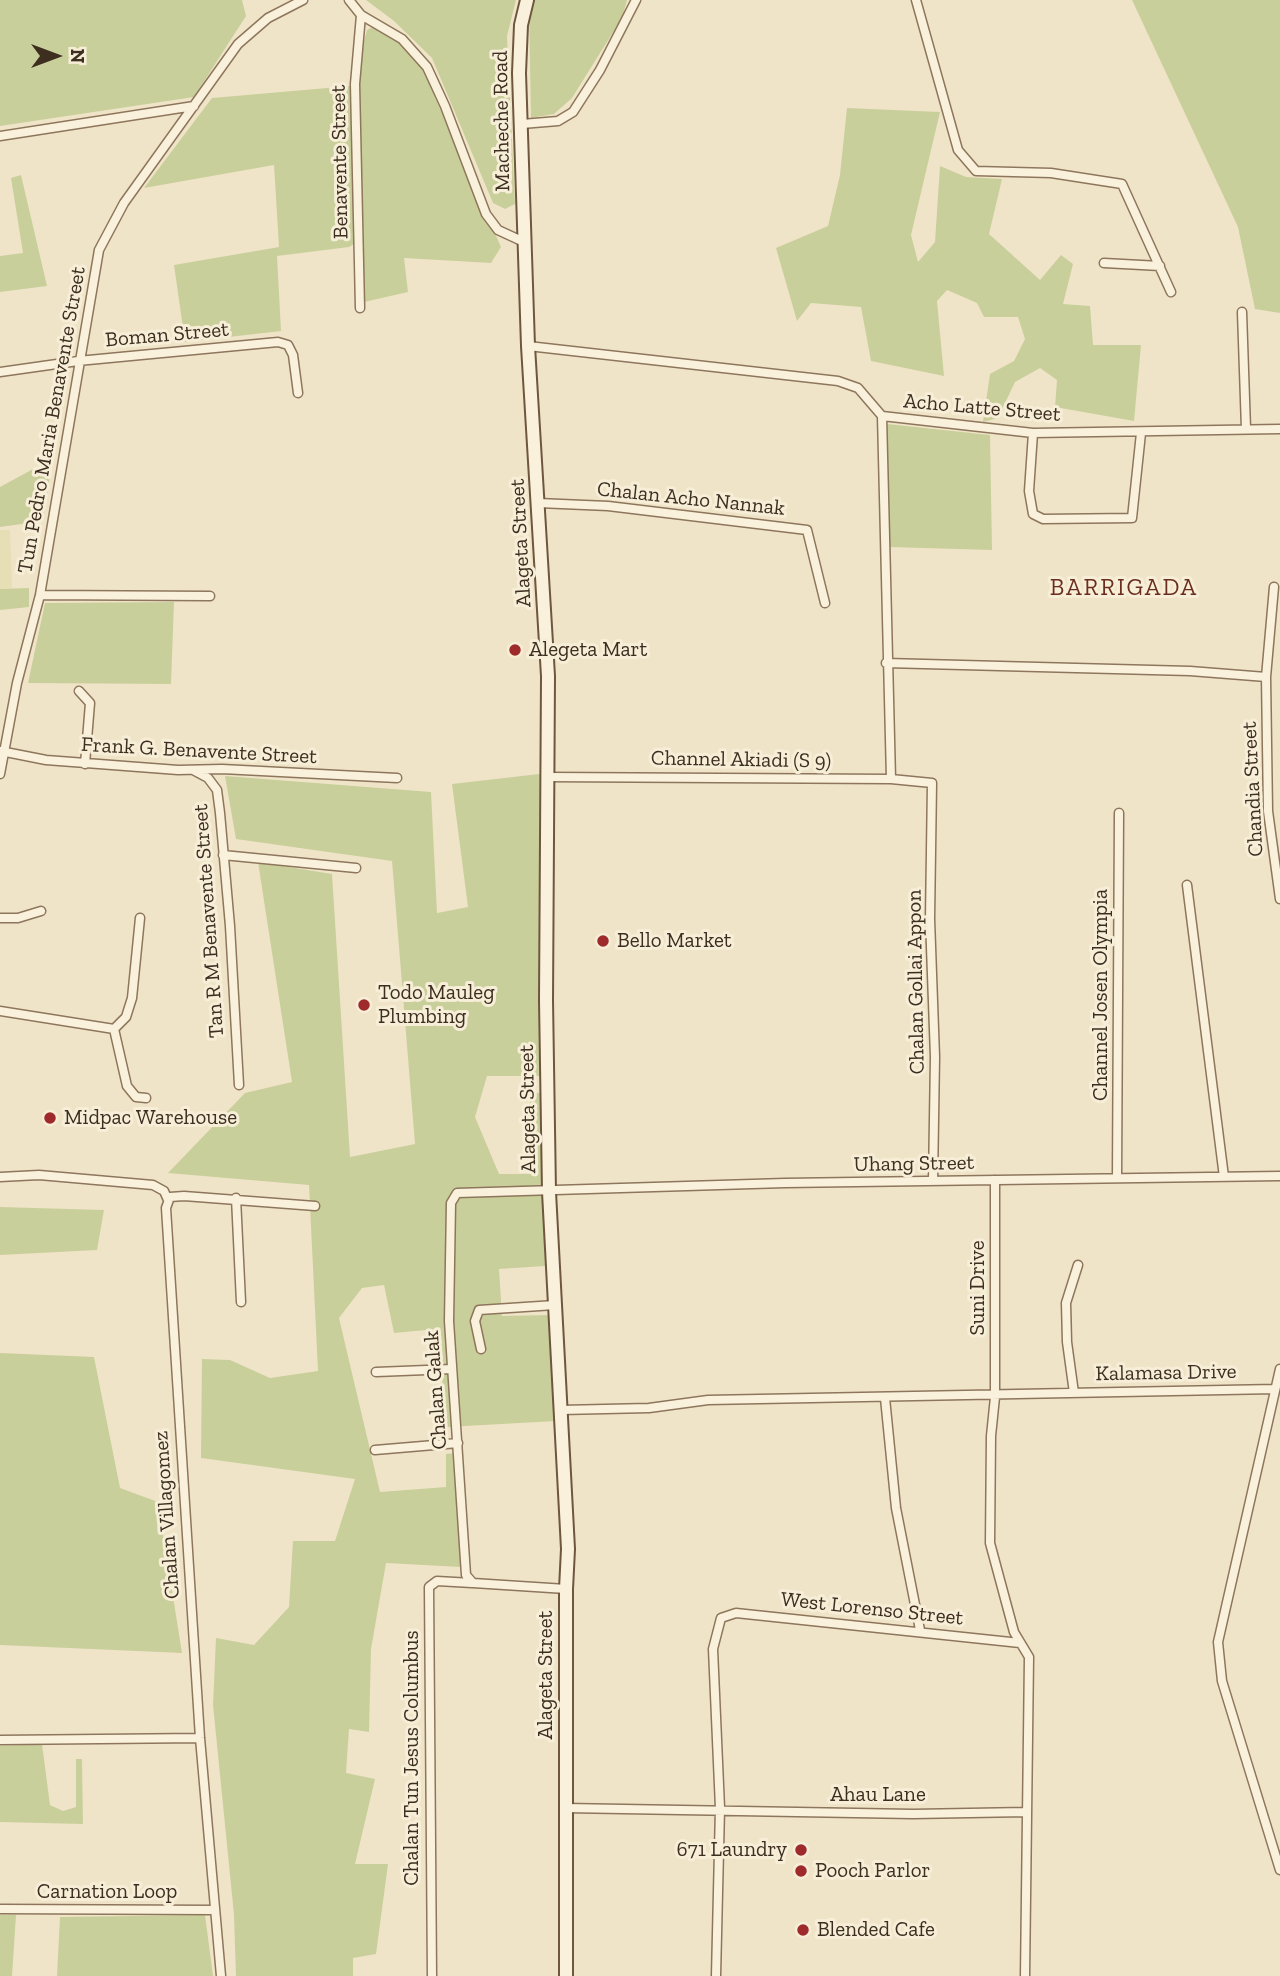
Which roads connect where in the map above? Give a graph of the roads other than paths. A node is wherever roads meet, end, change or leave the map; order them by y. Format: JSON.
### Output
{"nodes":[{"id":1,"x":303,"y":0,"type":"edge"},
{"id":2,"x":349,"y":0,"type":"edge"},
{"id":3,"x":527,"y":0,"type":"edge"},
{"id":4,"x":636,"y":0,"type":"edge"},
{"id":5,"x":916,"y":0,"type":"edge"},
{"id":6,"x":361,"y":15,"type":"junction"},
{"id":7,"x":194,"y":106,"type":"junction"},
{"id":8,"x":522,"y":124,"type":"junction"},
{"id":9,"x":0,"y":136,"type":"edge"},
{"id":10,"x":524,"y":242,"type":"junction"},
{"id":11,"x":1104,"y":263,"type":"dead end"},
{"id":12,"x":1160,"y":266,"type":"junction"},
{"id":13,"x":1171,"y":292,"type":"dead end"},
{"id":14,"x":360,"y":308,"type":"dead end"},
{"id":15,"x":1242,"y":312,"type":"dead end"},
{"id":16,"x":528,"y":346,"type":"junction"},
{"id":17,"x":78,"y":361,"type":"junction"},
{"id":18,"x":0,"y":372,"type":"edge"},
{"id":19,"x":298,"y":393,"type":"dead end"},
{"id":20,"x":882,"y":416,"type":"junction"},
{"id":21,"x":1246,"y":429,"type":"junction"},
{"id":22,"x":1280,"y":429,"type":"edge"},
{"id":23,"x":1033,"y":433,"type":"junction"},
{"id":24,"x":1141,"y":433,"type":"junction"},
{"id":25,"x":538,"y":503,"type":"junction"},
{"id":26,"x":1274,"y":587,"type":"dead end"},
{"id":27,"x":40,"y":595,"type":"junction"},
{"id":28,"x":210,"y":596,"type":"dead end"},
{"id":29,"x":825,"y":603,"type":"dead end"},
{"id":30,"x":886,"y":663,"type":"junction"},
{"id":31,"x":1266,"y":677,"type":"junction"},
{"id":32,"x":79,"y":691,"type":"dead end"},
{"id":33,"x":2,"y":751,"type":"edge"},
{"id":34,"x":85,"y":764,"type":"junction"},
{"id":35,"x":191,"y":769,"type":"junction"},
{"id":36,"x":0,"y":774,"type":"edge"},
{"id":37,"x":548,"y":777,"type":"junction"},
{"id":38,"x":397,"y":778,"type":"dead end"},
{"id":39,"x":891,"y":779,"type":"junction"},
{"id":40,"x":932,"y":783,"type":"joint"},
{"id":41,"x":1119,"y":813,"type":"dead end"},
{"id":42,"x":223,"y":855,"type":"junction"},
{"id":43,"x":356,"y":868,"type":"dead end"},
{"id":44,"x":1186,"y":884,"type":"dead end"},
{"id":45,"x":1280,"y":899,"type":"edge"},
{"id":46,"x":41,"y":911,"type":"dead end"},
{"id":47,"x":0,"y":918,"type":"edge"},
{"id":48,"x":140,"y":918,"type":"dead end"},
{"id":49,"x":0,"y":1011,"type":"edge"},
{"id":50,"x":114,"y":1029,"type":"junction"},
{"id":51,"x":239,"y":1084,"type":"dead end"},
{"id":52,"x":146,"y":1098,"type":"dead end"},
{"id":53,"x":1280,"y":1176,"type":"edge"},
{"id":54,"x":0,"y":1177,"type":"edge"},
{"id":55,"x":1224,"y":1177,"type":"junction"},
{"id":56,"x":1117,"y":1178,"type":"junction"},
{"id":57,"x":995,"y":1180,"type":"junction"},
{"id":58,"x":933,"y":1181,"type":"junction"},
{"id":59,"x":549,"y":1192,"type":"junction"},
{"id":60,"x":236,"y":1198,"type":"junction"},
{"id":61,"x":168,"y":1200,"type":"junction"},
{"id":62,"x":315,"y":1206,"type":"dead end"},
{"id":63,"x":1078,"y":1265,"type":"dead end"},
{"id":64,"x":241,"y":1302,"type":"dead end"},
{"id":65,"x":555,"y":1305,"type":"junction"},
{"id":66,"x":481,"y":1349,"type":"dead end"},
{"id":67,"x":452,"y":1369,"type":"junction"},
{"id":68,"x":1280,"y":1369,"type":"edge"},
{"id":69,"x":376,"y":1372,"type":"dead end"},
{"id":70,"x":1275,"y":1389,"type":"junction"},
{"id":71,"x":1074,"y":1393,"type":"junction"},
{"id":72,"x":995,"y":1396,"type":"junction"},
{"id":73,"x":885,"y":1398,"type":"junction"},
{"id":74,"x":561,"y":1410,"type":"junction"},
{"id":75,"x":458,"y":1443,"type":"junction"},
{"id":76,"x":375,"y":1450,"type":"dead end"},
{"id":77,"x":473,"y":1583,"type":"junction"},
{"id":78,"x":565,"y":1589,"type":"junction"},
{"id":79,"x":920,"y":1630,"type":"junction"},
{"id":80,"x":1020,"y":1643,"type":"junction"},
{"id":81,"x":200,"y":1738,"type":"junction"},
{"id":82,"x":0,"y":1740,"type":"edge"},
{"id":83,"x":565,"y":1808,"type":"junction"},
{"id":84,"x":720,"y":1808,"type":"junction"},
{"id":85,"x":1026,"y":1812,"type":"junction"},
{"id":86,"x":1280,"y":1870,"type":"edge"},
{"id":87,"x":0,"y":1909,"type":"edge"},
{"id":88,"x":215,"y":1910,"type":"junction"},
{"id":89,"x":221,"y":1976,"type":"edge"},
{"id":90,"x":432,"y":1976,"type":"edge"},
{"id":91,"x":566,"y":1976,"type":"edge"},
{"id":92,"x":716,"y":1976,"type":"edge"},
{"id":93,"x":1025,"y":1976,"type":"edge"}],
"edges":[{"from":1,"to":7,"type":"street","name":"Tun Pedro Maria Benavente Street"},
{"from":2,"to":6,"type":"street"},
{"from":3,"to":8,"type":"main road","name":"Macheche Road"},
{"from":4,"to":8,"type":"street"},
{"from":5,"to":12,"type":"street"},
{"from":6,"to":10,"type":"street"},
{"from":6,"to":14,"type":"street","name":"Benavente Street"},
{"from":7,"to":9,"type":"street"},
{"from":7,"to":17,"type":"street","name":"Tun Pedro Maria Benavente Street"},
{"from":8,"to":10,"type":"main road","name":"Macheche Road"},
{"from":10,"to":16,"type":"main road","name":"Alageta Street"},
{"from":11,"to":12,"type":"street"},
{"from":12,"to":13,"type":"street"},
{"from":15,"to":21,"type":"street"},
{"from":16,"to":20,"type":"street","name":"Acho Latte Street"},
{"from":16,"to":25,"type":"main road","name":"Alageta Street"},
{"from":17,"to":18,"type":"street","name":"Boman Street"},
{"from":17,"to":19,"type":"street","name":"Boman Street"},
{"from":17,"to":27,"type":"street","name":"Tun Pedro Maria Benavente Street"},
{"from":20,"to":23,"type":"street","name":"Acho Latte Street"},
{"from":20,"to":30,"type":"street"},
{"from":21,"to":22,"type":"street","name":"Acho Latte Street"},
{"from":21,"to":24,"type":"street","name":"Acho Latte Street"},
{"from":23,"to":24,"type":"street","name":"Acho Latte Street"},
{"from":23,"to":24,"type":"street"},
{"from":25,"to":29,"type":"street","name":"Chalan Acho Nannak"},
{"from":25,"to":37,"type":"main road","name":"Alageta Street"},
{"from":26,"to":31,"type":"street","name":"Chandia Street"},
{"from":27,"to":28,"type":"street"},
{"from":27,"to":33,"type":"street","name":"Tun Pedro Maria Benavente Street"},
{"from":30,"to":31,"type":"street"},
{"from":30,"to":39,"type":"street"},
{"from":31,"to":45,"type":"street","name":"Chandia Street"},
{"from":32,"to":34,"type":"street"},
{"from":33,"to":34,"type":"street","name":"Frank G. Benavente Street"},
{"from":33,"to":36,"type":"street","name":"Tun Pedro Maria Benavente Street"},
{"from":34,"to":35,"type":"street","name":"Frank G. Benavente Street"},
{"from":35,"to":38,"type":"street","name":"Frank G. Benavente Street"},
{"from":35,"to":42,"type":"street","name":"Tan R M Benavente Street"},
{"from":37,"to":39,"type":"street","name":"Channel Akiadi (S 9)"},
{"from":37,"to":59,"type":"main road","name":"Alageta Street"},
{"from":39,"to":40,"type":"street","name":"Channel Akiadi (S 9)"},
{"from":40,"to":58,"type":"street","name":"Chalan Gollai Appon"},
{"from":41,"to":56,"type":"street","name":"Channel Josen Olympia"},
{"from":42,"to":43,"type":"street"},
{"from":42,"to":51,"type":"street","name":"Tan R M Benavente Street"},
{"from":44,"to":55,"type":"street"},
{"from":46,"to":47,"type":"street"},
{"from":48,"to":50,"type":"street"},
{"from":49,"to":50,"type":"street"},
{"from":50,"to":52,"type":"street"},
{"from":53,"to":55,"type":"street","name":"Uhang Street"},
{"from":54,"to":61,"type":"street"},
{"from":55,"to":56,"type":"street","name":"Uhang Street"},
{"from":56,"to":57,"type":"street","name":"Uhang Street"},
{"from":57,"to":58,"type":"street","name":"Uhang Street"},
{"from":57,"to":72,"type":"street","name":"Suni Drive"},
{"from":58,"to":59,"type":"street","name":"Uhang Street"},
{"from":59,"to":65,"type":"main road","name":"Alageta Street"},
{"from":59,"to":67,"type":"street","name":"Chalan Galak"},
{"from":60,"to":61,"type":"street"},
{"from":60,"to":62,"type":"street"},
{"from":60,"to":64,"type":"street"},
{"from":61,"to":81,"type":"street","name":"Chalan Villagomez"},
{"from":63,"to":71,"type":"street"},
{"from":65,"to":66,"type":"street"},
{"from":65,"to":74,"type":"main road","name":"Alageta Street"},
{"from":67,"to":69,"type":"street"},
{"from":67,"to":75,"type":"street","name":"Chalan Galak"},
{"from":68,"to":70,"type":"street"},
{"from":70,"to":71,"type":"street","name":"Kalamasa Drive"},
{"from":70,"to":86,"type":"street"},
{"from":71,"to":72,"type":"street","name":"Kalamasa Drive"},
{"from":72,"to":73,"type":"street","name":"Kalamasa Drive"},
{"from":72,"to":80,"type":"street","name":"Suni Drive"},
{"from":73,"to":74,"type":"street","name":"Kalamasa Drive"},
{"from":73,"to":79,"type":"street"},
{"from":74,"to":78,"type":"main road","name":"Alageta Street"},
{"from":75,"to":76,"type":"street"},
{"from":75,"to":77,"type":"street","name":"Chalan Galak"},
{"from":77,"to":78,"type":"street"},
{"from":77,"to":90,"type":"street","name":"Chalan Tun Jesus Columbus"},
{"from":78,"to":83,"type":"main road","name":"Alageta Street"},
{"from":79,"to":80,"type":"street","name":"West Lorenso Street"},
{"from":79,"to":84,"type":"street","name":"West Lorenso Street"},
{"from":80,"to":85,"type":"street","name":"Suni Drive"},
{"from":81,"to":82,"type":"street"},
{"from":81,"to":88,"type":"street","name":"Chalan Villagomez"},
{"from":83,"to":84,"type":"street","name":"Ahau Lane"},
{"from":83,"to":91,"type":"main road","name":"Alageta Street"},
{"from":84,"to":85,"type":"street","name":"Ahau Lane"},
{"from":84,"to":92,"type":"street"},
{"from":85,"to":93,"type":"street"},
{"from":87,"to":88,"type":"street","name":"Carnation Loop"},
{"from":88,"to":89,"type":"street","name":"Chalan Villagomez"}]}
